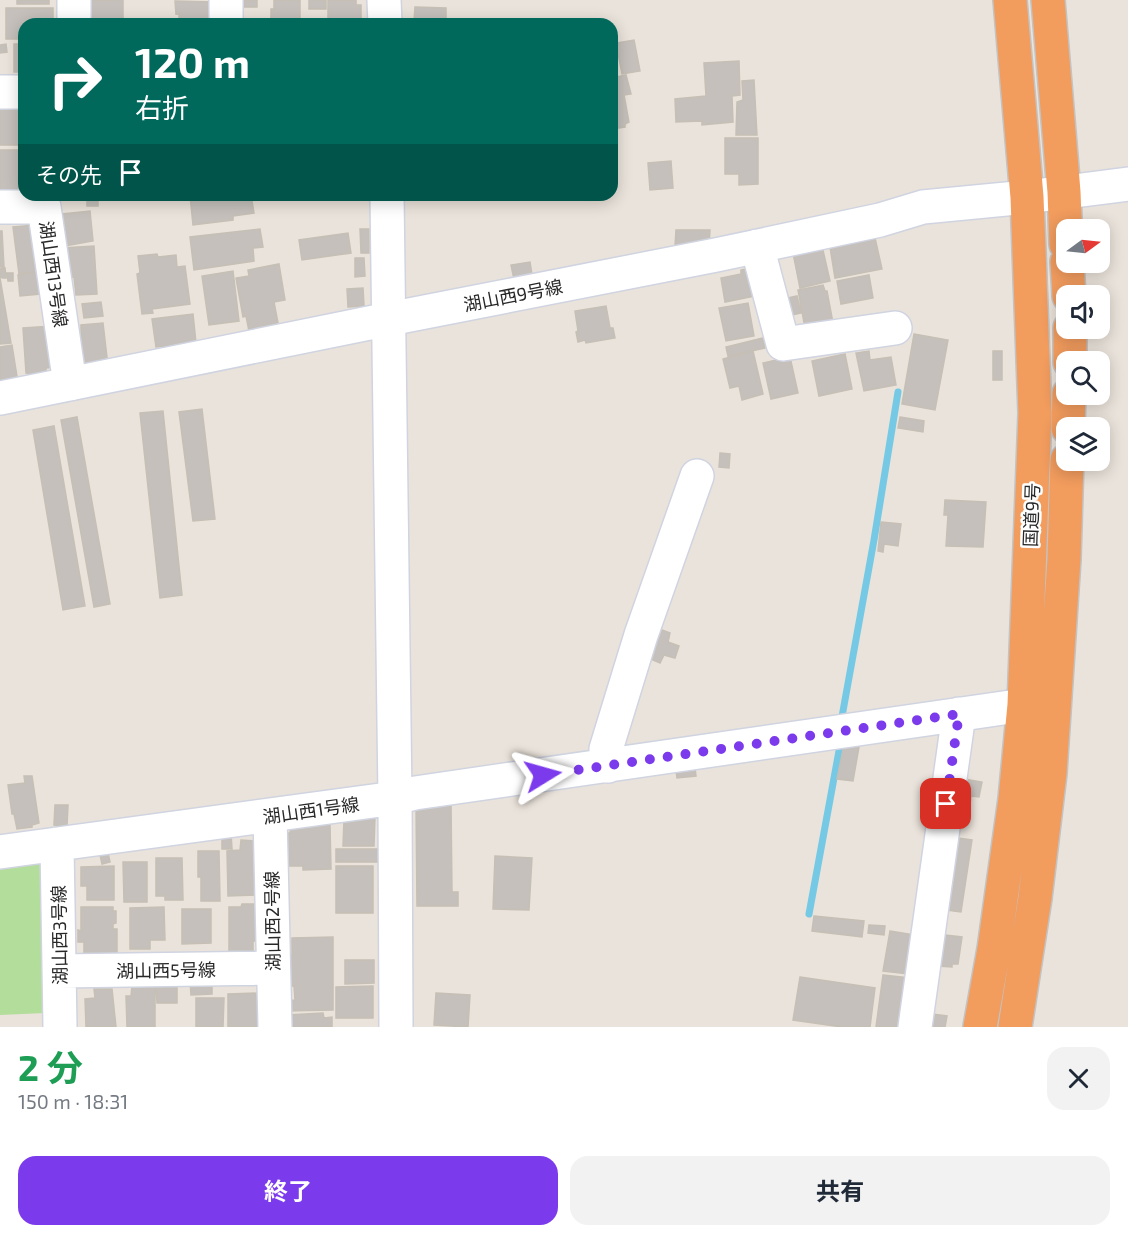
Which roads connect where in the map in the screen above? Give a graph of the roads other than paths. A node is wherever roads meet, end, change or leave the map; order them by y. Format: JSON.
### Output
{"nodes":[{"id":1,"x":75,"y":0,"type":"edge"},
{"id":2,"x":226,"y":0,"type":"edge"},
{"id":3,"x":384,"y":0,"type":"edge"},
{"id":4,"x":1010,"y":0,"type":"edge"},
{"id":5,"x":1048,"y":0,"type":"edge"},
{"id":6,"x":74,"y":18,"type":"edge"},
{"id":7,"x":226,"y":18,"type":"edge"},
{"id":8,"x":385,"y":18,"type":"edge"},
{"id":9,"x":0,"y":92,"type":"edge"},
{"id":10,"x":18,"y":92,"type":"edge"},
{"id":11,"x":1128,"y":184,"type":"edge"},
{"id":12,"x":1064,"y":192,"type":"junction"},
{"id":13,"x":1027,"y":197,"type":"junction"},
{"id":14,"x":387,"y":201,"type":"edge"},
{"id":15,"x":0,"y":207,"type":"edge"},
{"id":16,"x":1065,"y":219,"type":"edge"},
{"id":17,"x":757,"y":246,"type":"junction"},
{"id":18,"x":389,"y":319,"type":"junction"},
{"id":19,"x":895,"y":328,"type":"dead end"},
{"id":20,"x":70,"y":384,"type":"junction"},
{"id":21,"x":0,"y":398,"type":"edge"},
{"id":22,"x":1067,"y":471,"type":"edge"},
{"id":23,"x":697,"y":476,"type":"dead end"},
{"id":24,"x":1024,"y":705,"type":"junction"},
{"id":25,"x":959,"y":714,"type":"junction"},
{"id":26,"x":608,"y":766,"type":"junction"},
{"id":27,"x":395,"y":798,"type":"junction"},
{"id":28,"x":270,"y":816,"type":"junction"},
{"id":29,"x":57,"y":844,"type":"junction"},
{"id":30,"x":0,"y":852,"type":"edge"},
{"id":31,"x":273,"y":968,"type":"junction"},
{"id":32,"x":59,"y":971,"type":"junction"},
{"id":33,"x":60,"y":1027,"type":"edge"},
{"id":34,"x":275,"y":1027,"type":"edge"},
{"id":35,"x":396,"y":1027,"type":"edge"},
{"id":36,"x":915,"y":1027,"type":"edge"},
{"id":37,"x":980,"y":1027,"type":"edge"},
{"id":38,"x":1015,"y":1027,"type":"edge"}],
"edges":[{"from":1,"to":6,"type":"street"},
{"from":2,"to":7,"type":"street"},
{"from":3,"to":8,"type":"street"},
{"from":4,"to":13,"type":"highway","name":"国道9号"},
{"from":5,"to":12,"type":"highway"},
{"from":9,"to":10,"type":"street"},
{"from":11,"to":12,"type":"street","name":"湖山西9号線"},
{"from":12,"to":13,"type":"street","name":"湖山西9号線"},
{"from":12,"to":16,"type":"highway"},
{"from":13,"to":17,"type":"street","name":"湖山西9号線"},
{"from":13,"to":24,"type":"highway","name":"国道9号"},
{"from":14,"to":18,"type":"street"},
{"from":15,"to":20,"type":"street","name":"湖山西13号線"},
{"from":17,"to":18,"type":"street","name":"湖山西9号線"},
{"from":17,"to":19,"type":"street"},
{"from":18,"to":20,"type":"street","name":"湖山西9号線"},
{"from":18,"to":27,"type":"street"},
{"from":20,"to":21,"type":"street","name":"湖山西9号線"},
{"from":22,"to":38,"type":"highway","name":"国道9号"},
{"from":23,"to":26,"type":"street"},
{"from":24,"to":25,"type":"street","name":"湖山西1号線"},
{"from":24,"to":37,"type":"highway","name":"国道9号"},
{"from":25,"to":26,"type":"street","name":"湖山西1号線"},
{"from":25,"to":36,"type":"street"},
{"from":26,"to":27,"type":"street","name":"湖山西1号線"},
{"from":27,"to":28,"type":"street","name":"湖山西1号線"},
{"from":27,"to":35,"type":"street"},
{"from":28,"to":29,"type":"street","name":"湖山西1号線"},
{"from":28,"to":31,"type":"street","name":"湖山西2号線"},
{"from":29,"to":30,"type":"street","name":"湖山西1号線"},
{"from":29,"to":32,"type":"street","name":"湖山西3号線"},
{"from":31,"to":32,"type":"street","name":"湖山西5号線"},
{"from":31,"to":34,"type":"street","name":"湖山西2号線"},
{"from":32,"to":33,"type":"street","name":"湖山西3号線"}]}
